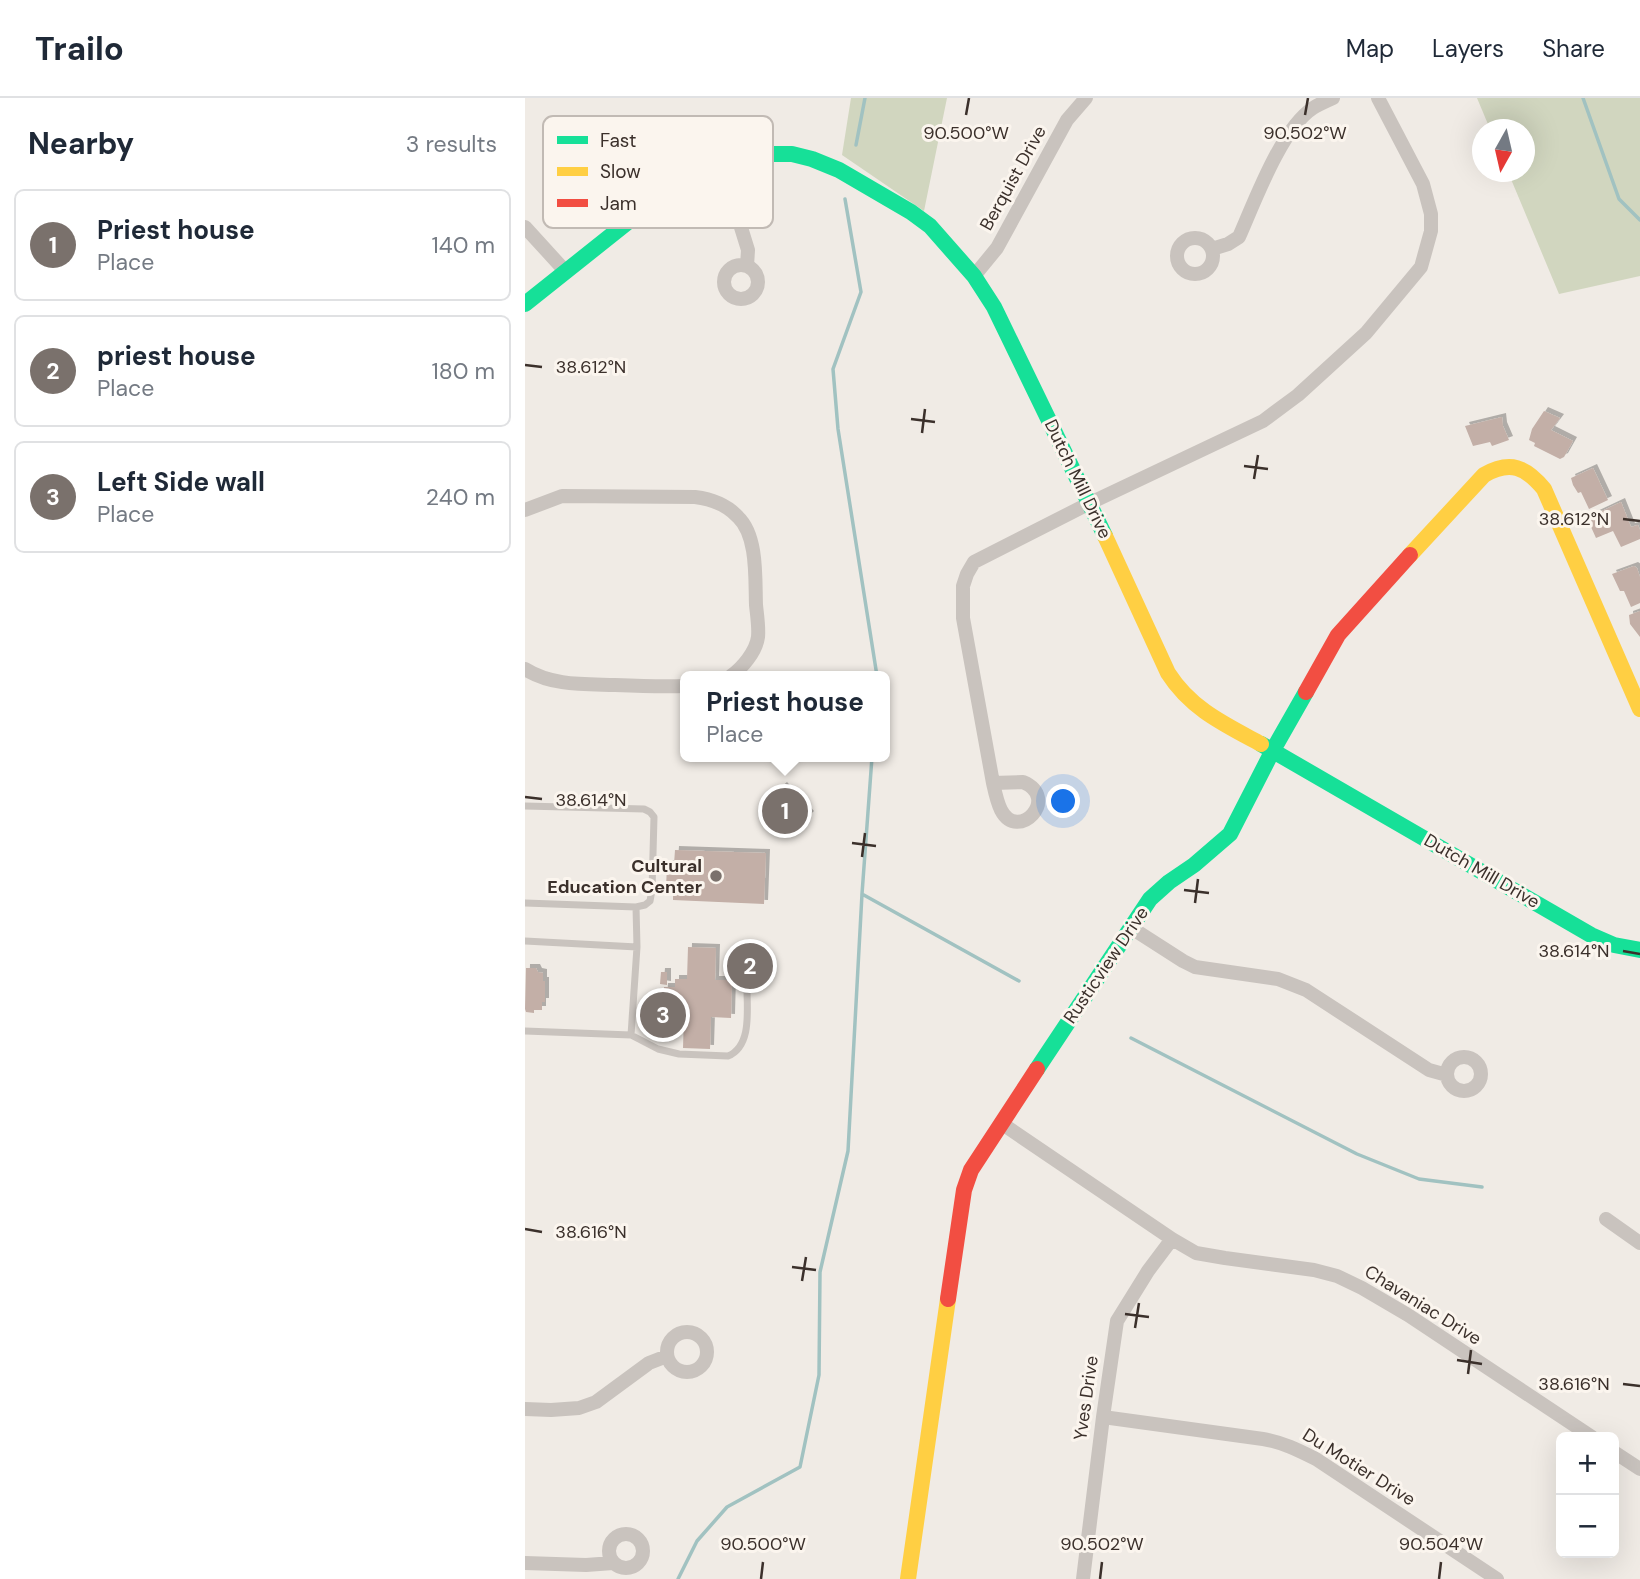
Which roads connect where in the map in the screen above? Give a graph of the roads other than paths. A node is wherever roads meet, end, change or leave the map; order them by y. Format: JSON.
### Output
{"nodes":[{"id":1,"x":1086,"y":98,"type":"edge"},
{"id":2,"x":1333,"y":98,"type":"edge"},
{"id":3,"x":1378,"y":98,"type":"edge"},
{"id":4,"x":773,"y":154,"type":"edge"},
{"id":5,"x":525,"y":226,"type":"edge"},
{"id":6,"x":621,"y":228,"type":"edge"},
{"id":7,"x":741,"y":228,"type":"edge"},
{"id":8,"x":1212,"y":249,"type":"dead end"},
{"id":9,"x":747,"y":266,"type":"dead end"},
{"id":10,"x":566,"y":272,"type":"junction"},
{"id":11,"x":974,"y":276,"type":"junction"},
{"id":12,"x":525,"y":304,"type":"edge"},
{"id":13,"x":1090,"y":503,"type":"junction"},
{"id":14,"x":525,"y":510,"type":"edge"},
{"id":15,"x":525,"y":669,"type":"edge"},
{"id":16,"x":737,"y":671,"type":"edge"},
{"id":17,"x":680,"y":686,"type":"edge"},
{"id":18,"x":1640,"y":709,"type":"edge"},
{"id":19,"x":1273,"y":750,"type":"junction"},
{"id":20,"x":993,"y":783,"type":"dead end"},
{"id":21,"x":525,"y":806,"type":"edge"},
{"id":22,"x":525,"y":903,"type":"edge"},
{"id":23,"x":636,"y":907,"type":"junction"},
{"id":24,"x":1130,"y":928,"type":"junction"},
{"id":25,"x":525,"y":941,"type":"edge"},
{"id":26,"x":637,"y":947,"type":"junction"},
{"id":27,"x":1640,"y":950,"type":"edge"},
{"id":28,"x":747,"y":989,"type":"dead end"},
{"id":29,"x":525,"y":1031,"type":"edge"},
{"id":30,"x":631,"y":1035,"type":"junction"},
{"id":31,"x":1447,"y":1075,"type":"dead end"},
{"id":32,"x":1001,"y":1123,"type":"junction"},
{"id":33,"x":1606,"y":1219,"type":"dead end"},
{"id":34,"x":1172,"y":1239,"type":"junction"},
{"id":35,"x":1640,"y":1242,"type":"edge"},
{"id":36,"x":667,"y":1356,"type":"dead end"},
{"id":37,"x":525,"y":1409,"type":"edge"},
{"id":38,"x":1103,"y":1417,"type":"junction"},
{"id":39,"x":1584,"y":1432,"type":"edge"},
{"id":40,"x":1619,"y":1455,"type":"edge"},
{"id":41,"x":1640,"y":1469,"type":"edge"},
{"id":42,"x":525,"y":1563,"type":"edge"},
{"id":43,"x":613,"y":1563,"type":"dead end"},
{"id":44,"x":908,"y":1579,"type":"edge"},
{"id":45,"x":1083,"y":1579,"type":"edge"},
{"id":46,"x":1497,"y":1579,"type":"edge"}],
"edges":[{"from":1,"to":11,"type":"street","name":"Berquist Drive"},
{"from":2,"to":8,"type":"street"},
{"from":3,"to":13,"type":"street"},
{"from":4,"to":11,"type":"street","name":"Dutch Mill Drive"},
{"from":5,"to":10,"type":"street"},
{"from":6,"to":10,"type":"street","name":"Dutch Mill Drive"},
{"from":7,"to":9,"type":"street"},
{"from":10,"to":12,"type":"street","name":"Dutch Mill Drive"},
{"from":11,"to":13,"type":"street","name":"Dutch Mill Drive"},
{"from":13,"to":19,"type":"street","name":"Dutch Mill Drive"},
{"from":13,"to":20,"type":"street"},
{"from":14,"to":16,"type":"street"},
{"from":15,"to":17,"type":"street"},
{"from":18,"to":19,"type":"street","name":"Rusticview Drive"},
{"from":19,"to":24,"type":"street","name":"Rusticview Drive"},
{"from":19,"to":27,"type":"street","name":"Dutch Mill Drive"},
{"from":21,"to":23,"type":"lane"},
{"from":22,"to":23,"type":"lane"},
{"from":23,"to":26,"type":"lane"},
{"from":24,"to":31,"type":"street"},
{"from":24,"to":32,"type":"street","name":"Rusticview Drive"},
{"from":25,"to":26,"type":"lane"},
{"from":26,"to":30,"type":"lane"},
{"from":28,"to":30,"type":"lane"},
{"from":29,"to":30,"type":"lane"},
{"from":32,"to":34,"type":"street","name":"Chavaniac Drive"},
{"from":32,"to":44,"type":"street","name":"Rusticview Drive"},
{"from":33,"to":35,"type":"street"},
{"from":34,"to":38,"type":"street","name":"Yves Drive"},
{"from":34,"to":39,"type":"street","name":"Chavaniac Drive"},
{"from":36,"to":37,"type":"street"},
{"from":38,"to":45,"type":"street","name":"Yves Drive"},
{"from":38,"to":46,"type":"street","name":"Du Motier Drive"},
{"from":40,"to":41,"type":"street"},
{"from":42,"to":43,"type":"street"}]}
